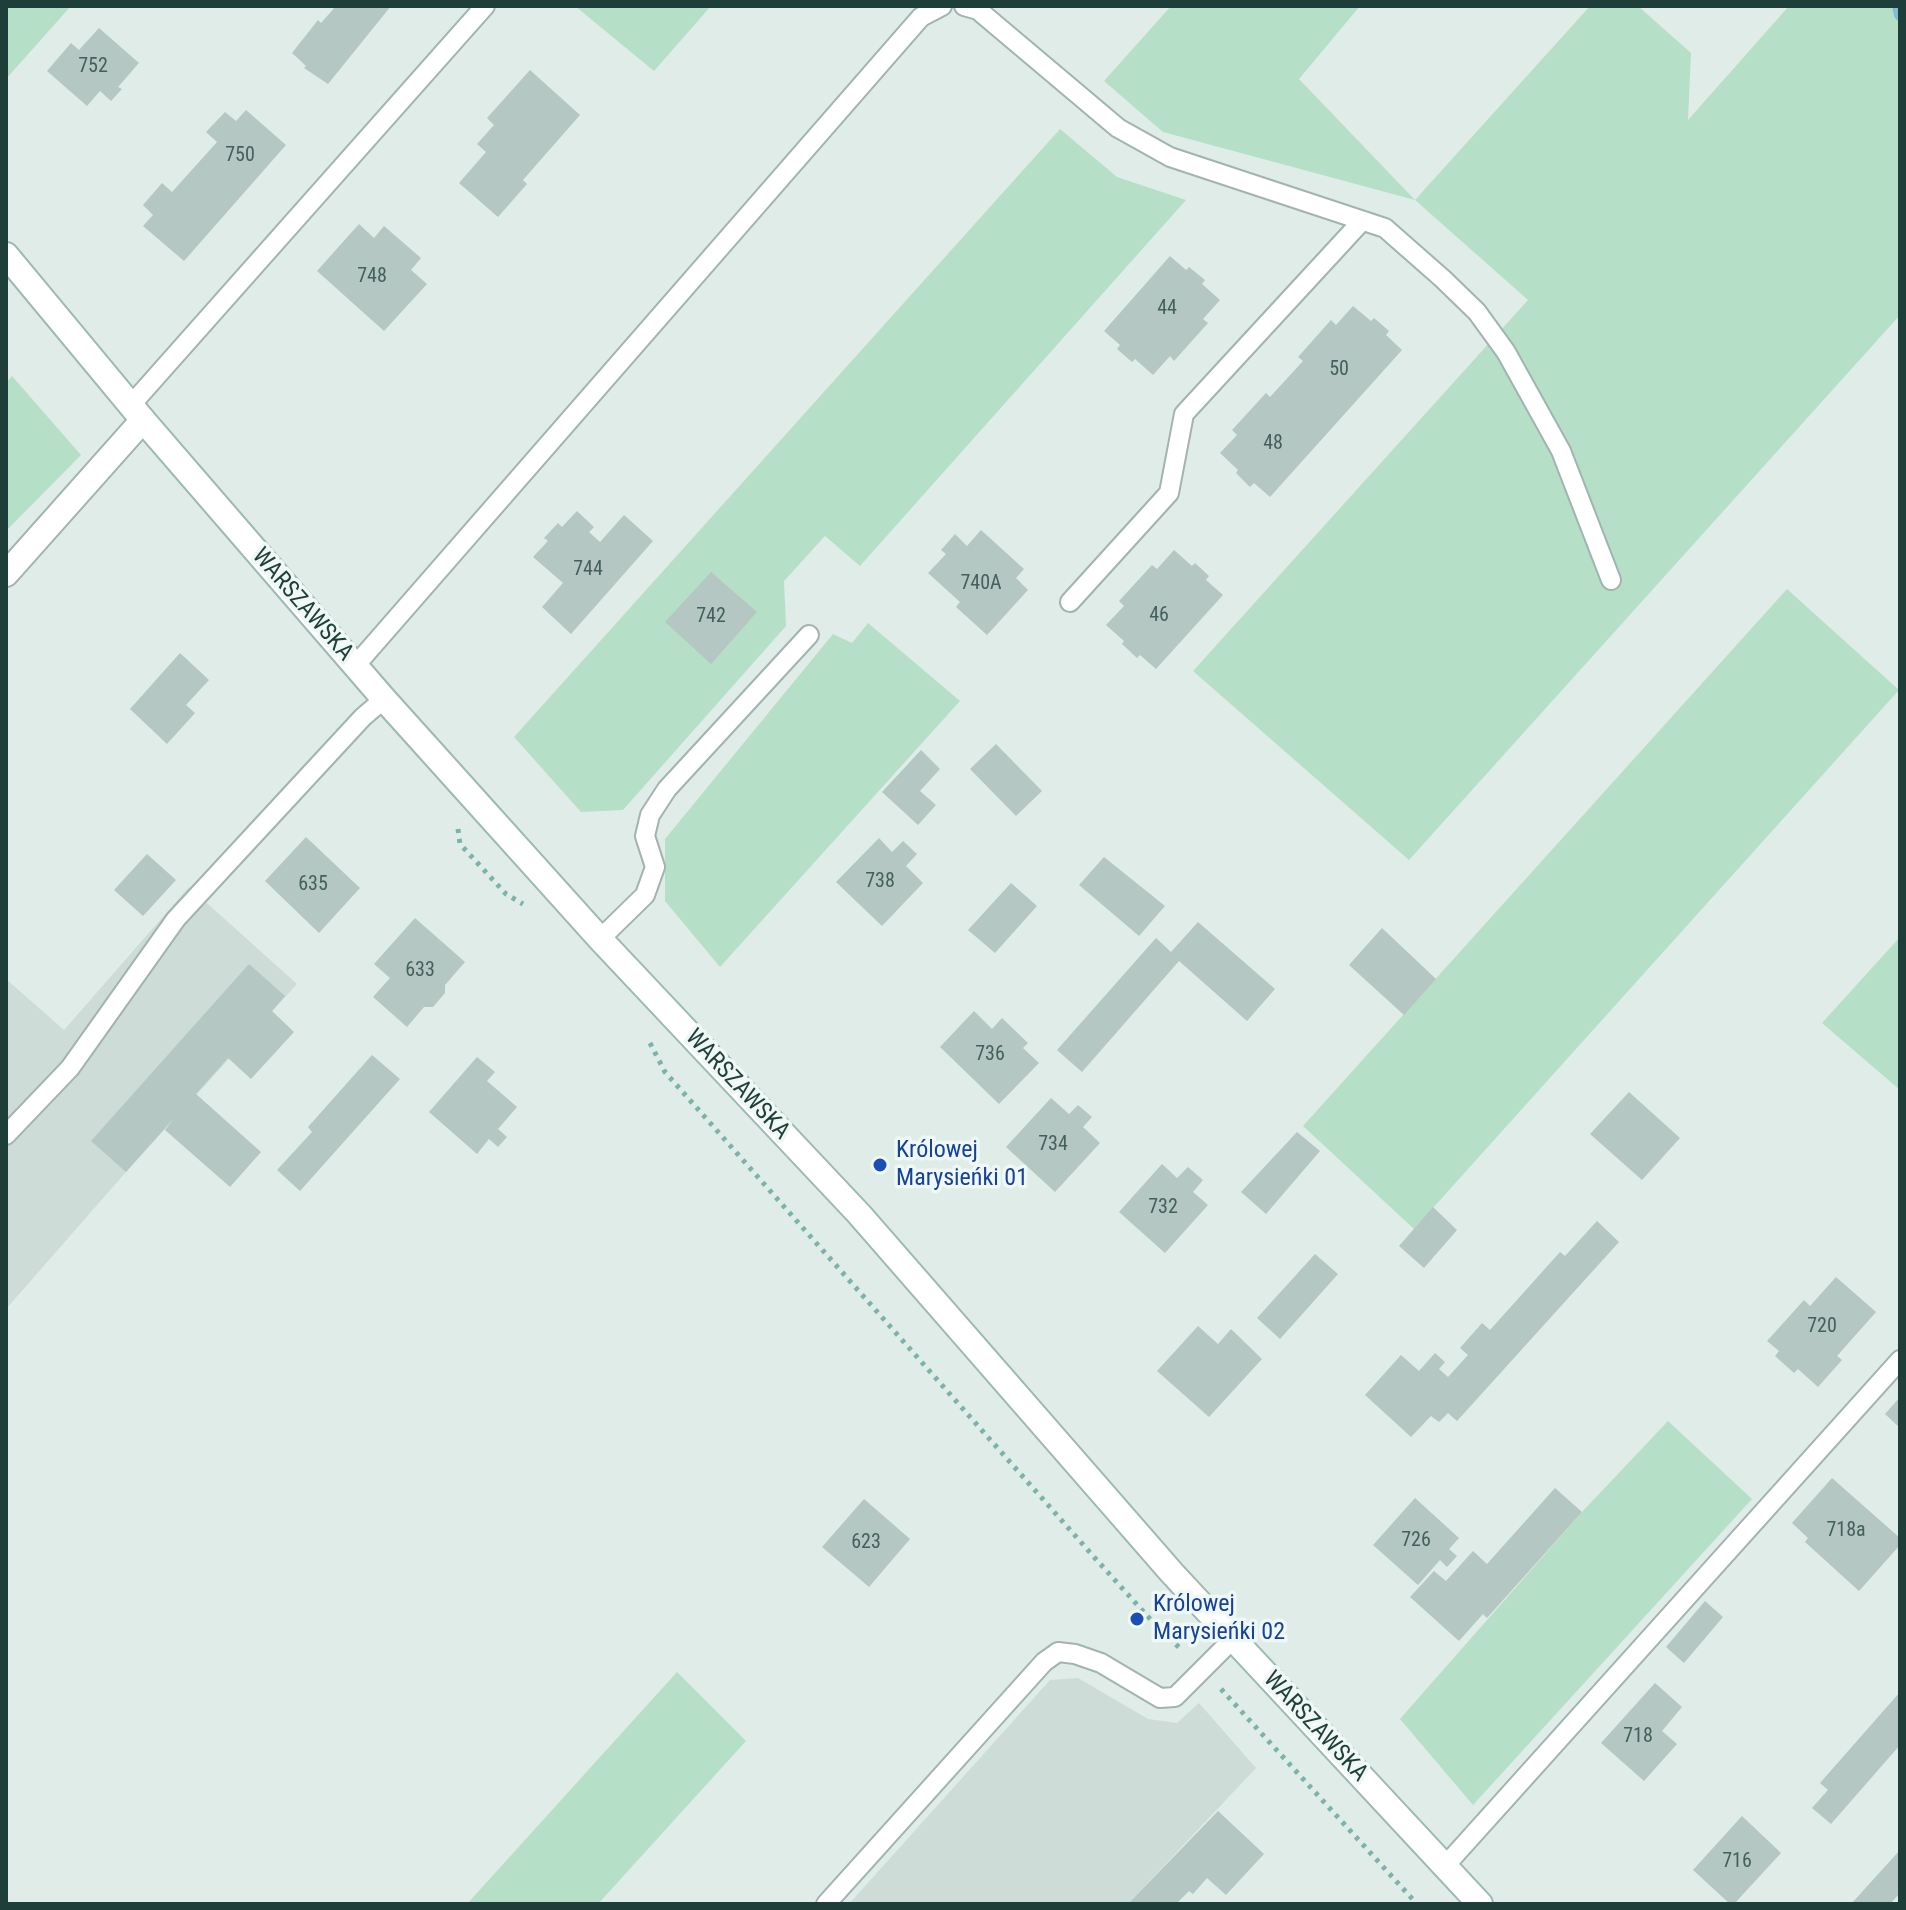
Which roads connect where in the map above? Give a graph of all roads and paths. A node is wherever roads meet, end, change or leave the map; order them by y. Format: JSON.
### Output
{"nodes":[{"id":1,"x":485,"y":6,"type":"edge"},
{"id":2,"x":942,"y":6,"type":"edge"},
{"id":3,"x":971,"y":8,"type":"edge"},
{"id":4,"x":1362,"y":221,"type":"junction"},
{"id":5,"x":6,"y":255,"type":"edge"},
{"id":6,"x":137,"y":413,"type":"junction"},
{"id":7,"x":6,"y":574,"type":"edge"},
{"id":8,"x":1611,"y":580,"type":"dead end"},
{"id":9,"x":1070,"y":602,"type":"dead end"},
{"id":10,"x":809,"y":635,"type":"dead end"},
{"id":11,"x":355,"y":666,"type":"junction"},
{"id":12,"x":384,"y":699,"type":"junction"},
{"id":13,"x":457,"y":816,"type":"dead end"},
{"id":14,"x":532,"y":911,"type":"dead end"},
{"id":15,"x":600,"y":939,"type":"junction"},
{"id":16,"x":646,"y":1036,"type":"dead end"},
{"id":17,"x":6,"y":1135,"type":"edge"},
{"id":18,"x":1900,"y":1360,"type":"edge"},
{"id":19,"x":1233,"y":1639,"type":"junction"},
{"id":20,"x":1202,"y":1669,"type":"junction"},
{"id":21,"x":1445,"y":1866,"type":"junction"},
{"id":22,"x":826,"y":1904,"type":"edge"},
{"id":23,"x":1417,"y":1904,"type":"edge"},
{"id":24,"x":1480,"y":1904,"type":"edge"}],
"edges":[{"from":1,"to":6,"type":"lane"},
{"from":2,"to":11,"type":"lane"},
{"from":3,"to":4,"type":"lane"},
{"from":4,"to":8,"type":"lane"},
{"from":4,"to":9,"type":"lane"},
{"from":5,"to":6,"type":"main road","name":"WARSZAWSKA"},
{"from":6,"to":7,"type":"main road"},
{"from":6,"to":11,"type":"main road","name":"WARSZAWSKA"},
{"from":10,"to":15,"type":"lane"},
{"from":11,"to":12,"type":"main road","name":"WARSZAWSKA"},
{"from":12,"to":15,"type":"main road","name":"WARSZAWSKA"},
{"from":12,"to":17,"type":"lane"},
{"from":13,"to":14,"type":"path"},
{"from":15,"to":19,"type":"main road","name":"WARSZAWSKA"},
{"from":16,"to":20,"type":"path"},
{"from":18,"to":21,"type":"lane"},
{"from":19,"to":20,"type":"lane"},
{"from":19,"to":21,"type":"main road","name":"WARSZAWSKA"},
{"from":20,"to":22,"type":"lane"},
{"from":20,"to":23,"type":"path"},
{"from":21,"to":24,"type":"main road","name":"WARSZAWSKA"}]}
